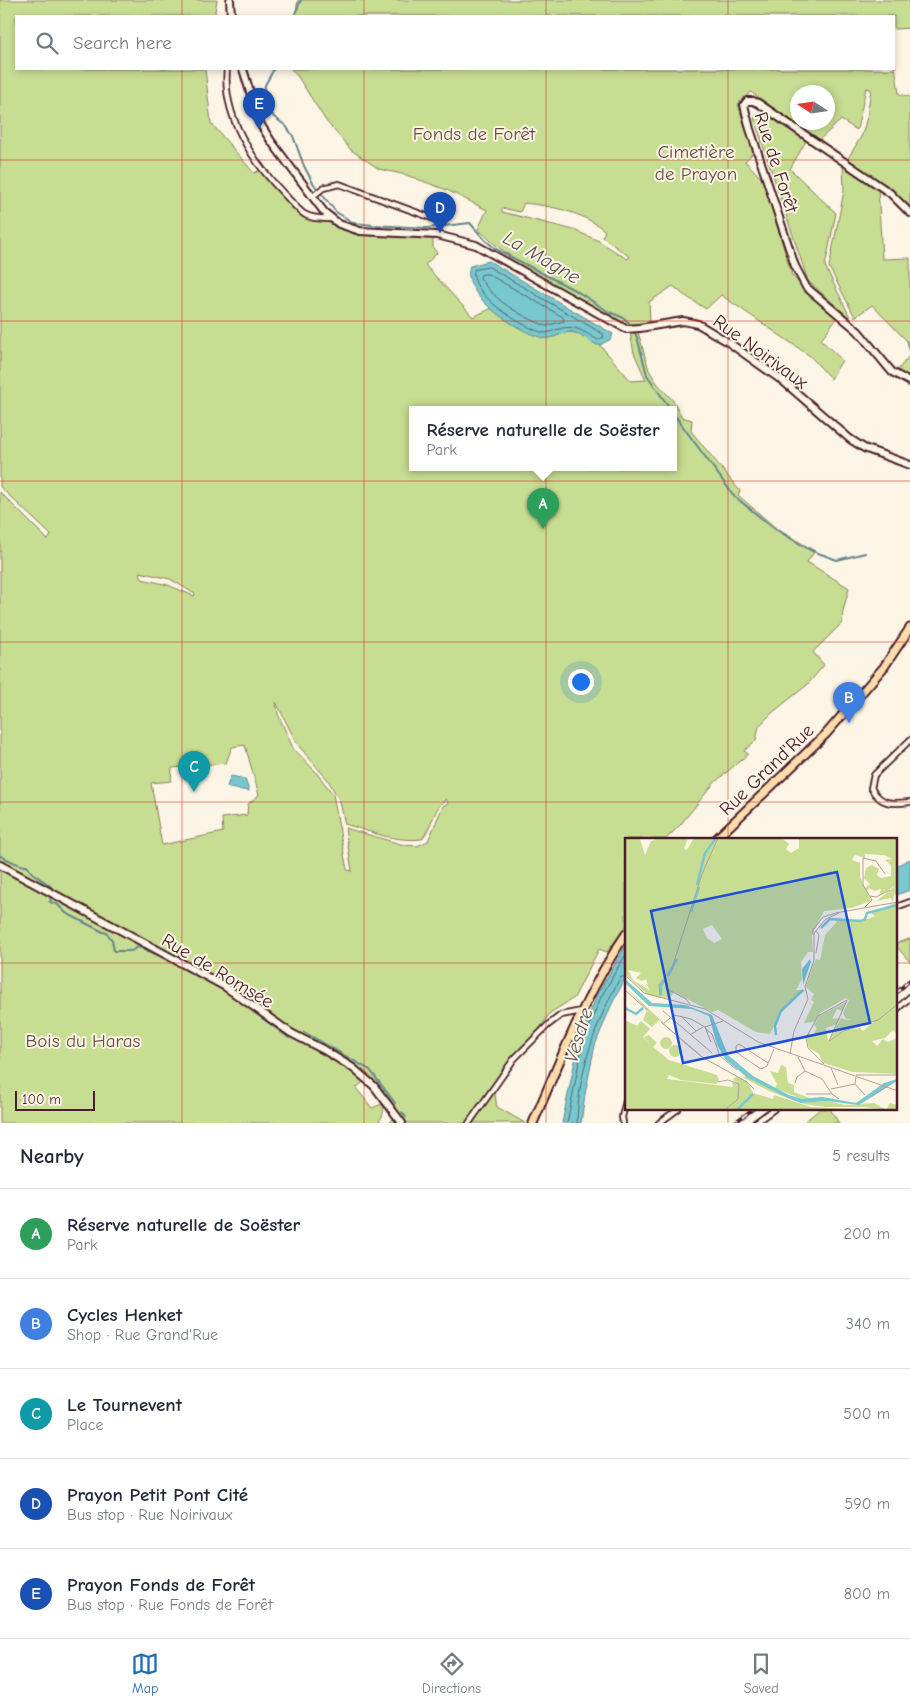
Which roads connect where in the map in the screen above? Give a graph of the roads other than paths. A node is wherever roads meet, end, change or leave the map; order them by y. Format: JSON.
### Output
{"nodes":[{"id":1,"x":230,"y":0,"type":"edge"},
{"id":2,"x":231,"y":15,"type":"edge"},
{"id":3,"x":227,"y":70,"type":"edge"},
{"id":4,"x":243,"y":70,"type":"edge"},
{"id":5,"x":314,"y":195,"type":"junction"},
{"id":6,"x":910,"y":214,"type":"edge"},
{"id":7,"x":333,"y":219,"type":"junction"},
{"id":8,"x":443,"y":222,"type":"dead end"},
{"id":9,"x":910,"y":382,"type":"edge"},
{"id":10,"x":910,"y":465,"type":"edge"},
{"id":11,"x":910,"y":628,"type":"edge"},
{"id":12,"x":910,"y":740,"type":"edge"},
{"id":13,"x":910,"y":802,"type":"edge"},
{"id":14,"x":717,"y":838,"type":"edge"},
{"id":15,"x":0,"y":865,"type":"edge"},
{"id":16,"x":910,"y":902,"type":"edge"},
{"id":17,"x":898,"y":906,"type":"edge"},
{"id":18,"x":625,"y":936,"type":"edge"},
{"id":19,"x":910,"y":997,"type":"edge"},
{"id":20,"x":898,"y":1008,"type":"edge"},
{"id":21,"x":583,"y":1011,"type":"junction"},
{"id":22,"x":625,"y":1105,"type":"edge"},
{"id":23,"x":677,"y":1110,"type":"edge"},
{"id":24,"x":773,"y":1110,"type":"edge"},
{"id":25,"x":402,"y":1123,"type":"edge"},
{"id":26,"x":469,"y":1123,"type":"edge"},
{"id":27,"x":533,"y":1123,"type":"edge"},
{"id":28,"x":622,"y":1123,"type":"edge"},
{"id":29,"x":659,"y":1123,"type":"edge"},
{"id":30,"x":755,"y":1123,"type":"edge"}],
"edges":[{"from":1,"to":2,"type":"street"},
{"from":3,"to":7,"type":"street"},
{"from":4,"to":5,"type":"street","name":"Rue Noirivaux"},
{"from":5,"to":7,"type":"street","name":"Rue Noirivaux"},
{"from":5,"to":8,"type":"street"},
{"from":6,"to":9,"type":"street","name":"Rue de Forêt"},
{"from":7,"to":10,"type":"street","name":"Rue Noirivaux"},
{"from":11,"to":14,"type":"main road","name":"Rue Grand'Rue"},
{"from":12,"to":13,"type":"street"},
{"from":15,"to":25,"type":"street","name":"Rue de Romsée"},
{"from":16,"to":17,"type":"street"},
{"from":18,"to":21,"type":"main road"},
{"from":19,"to":20,"type":"street"},
{"from":21,"to":26,"type":"street"},
{"from":21,"to":27,"type":"main road"},
{"from":22,"to":28,"type":"street"},
{"from":23,"to":29,"type":"street"},
{"from":24,"to":30,"type":"street"}]}
